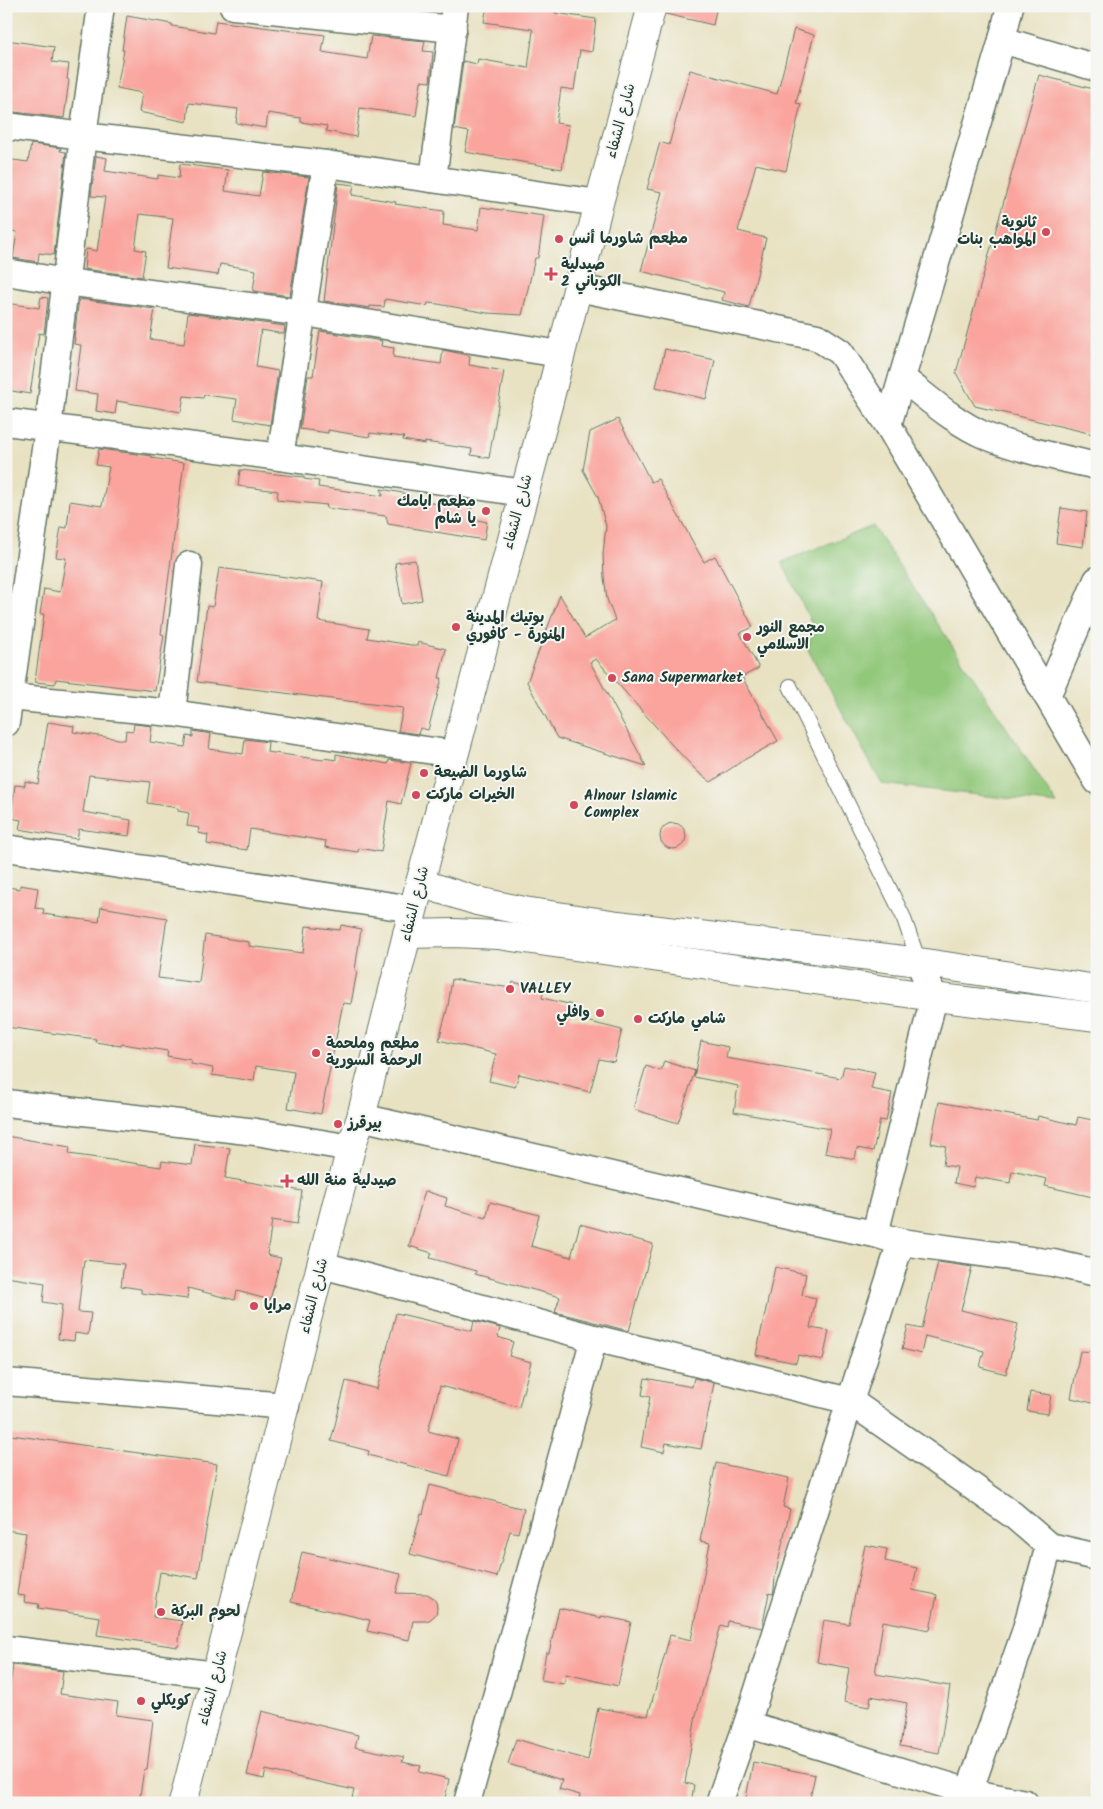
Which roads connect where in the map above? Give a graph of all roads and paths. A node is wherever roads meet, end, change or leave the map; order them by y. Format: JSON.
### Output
{"nodes":[{"id":1,"x":101,"y":6,"type":"edge"},
{"id":2,"x":233,"y":6,"type":"edge"},
{"id":3,"x":652,"y":6,"type":"edge"},
{"id":4,"x":1010,"y":6,"type":"edge"},
{"id":5,"x":261,"y":8,"type":"edge"},
{"id":6,"x":454,"y":17,"type":"edge"},
{"id":7,"x":1002,"y":40,"type":"junction"},
{"id":8,"x":1097,"y":68,"type":"edge"},
{"id":9,"x":6,"y":126,"type":"edge"},
{"id":10,"x":83,"y":136,"type":"junction"},
{"id":11,"x":326,"y":164,"type":"junction"},
{"id":12,"x":433,"y":179,"type":"junction"},
{"id":13,"x":599,"y":204,"type":"junction"},
{"id":14,"x":6,"y":272,"type":"edge"},
{"id":15,"x":66,"y":282,"type":"junction"},
{"id":16,"x":578,"y":288,"type":"junction"},
{"id":17,"x":304,"y":313,"type":"junction"},
{"id":18,"x":560,"y":354,"type":"junction"},
{"id":19,"x":902,"y":378,"type":"junction"},
{"id":20,"x":6,"y":422,"type":"edge"},
{"id":21,"x":888,"y":425,"type":"junction"},
{"id":22,"x":48,"y":428,"type":"junction"},
{"id":23,"x":280,"y":456,"type":"junction"},
{"id":24,"x":1097,"y":466,"type":"edge"},
{"id":25,"x":524,"y":493,"type":"junction"},
{"id":26,"x":190,"y":566,"type":"dead end"},
{"id":27,"x":17,"y":574,"type":"edge"},
{"id":28,"x":1097,"y":580,"type":"edge"},
{"id":29,"x":790,"y":686,"type":"dead end"},
{"id":30,"x":1047,"y":696,"type":"junction"},
{"id":31,"x":10,"y":697,"type":"junction"},
{"id":32,"x":172,"y":713,"type":"junction"},
{"id":33,"x":6,"y":723,"type":"edge"},
{"id":34,"x":454,"y":754,"type":"junction"},
{"id":35,"x":1097,"y":781,"type":"edge"},
{"id":36,"x":6,"y":848,"type":"edge"},
{"id":37,"x":413,"y":909,"type":"junction"},
{"id":38,"x":919,"y":962,"type":"junction"},
{"id":39,"x":1097,"y":989,"type":"edge"},
{"id":40,"x":934,"y":997,"type":"junction"},
{"id":41,"x":1097,"y":1017,"type":"edge"},
{"id":42,"x":6,"y":1103,"type":"edge"},
{"id":43,"x":361,"y":1117,"type":"junction"},
{"id":44,"x":351,"y":1148,"type":"junction"},
{"id":45,"x":875,"y":1234,"type":"junction"},
{"id":46,"x":900,"y":1242,"type":"junction"},
{"id":47,"x":322,"y":1265,"type":"junction"},
{"id":48,"x":1097,"y":1273,"type":"edge"},
{"id":49,"x":594,"y":1338,"type":"junction"},
{"id":50,"x":6,"y":1382,"type":"edge"},
{"id":51,"x":850,"y":1401,"type":"junction"},
{"id":52,"x":286,"y":1406,"type":"junction"},
{"id":53,"x":1049,"y":1546,"type":"junction"},
{"id":54,"x":1097,"y":1557,"type":"edge"},
{"id":55,"x":6,"y":1649,"type":"edge"},
{"id":56,"x":216,"y":1675,"type":"junction"},
{"id":57,"x":747,"y":1724,"type":"junction"},
{"id":58,"x":970,"y":1792,"type":"junction"},
{"id":59,"x":183,"y":1803,"type":"edge"},
{"id":60,"x":467,"y":1803,"type":"edge"},
{"id":61,"x":719,"y":1803,"type":"edge"},
{"id":62,"x":1025,"y":1803,"type":"edge"}],
"edges":[{"from":1,"to":10,"type":"street"},
{"from":2,"to":5,"type":"street"},
{"from":3,"to":13,"type":"street","name":"شارع الشفاء"},
{"from":4,"to":7,"type":"street"},
{"from":5,"to":6,"type":"street"},
{"from":6,"to":12,"type":"street"},
{"from":7,"to":8,"type":"street"},
{"from":7,"to":19,"type":"street"},
{"from":9,"to":10,"type":"street"},
{"from":10,"to":11,"type":"street"},
{"from":10,"to":15,"type":"street"},
{"from":11,"to":12,"type":"street"},
{"from":11,"to":17,"type":"street"},
{"from":12,"to":13,"type":"street"},
{"from":13,"to":16,"type":"street","name":"شارع الشفاء"},
{"from":14,"to":15,"type":"street"},
{"from":15,"to":17,"type":"street"},
{"from":15,"to":22,"type":"street"},
{"from":16,"to":18,"type":"street","name":"شارع الشفاء"},
{"from":16,"to":21,"type":"street"},
{"from":17,"to":18,"type":"street"},
{"from":17,"to":23,"type":"street"},
{"from":18,"to":25,"type":"street","name":"شارع الشفاء"},
{"from":19,"to":21,"type":"street"},
{"from":19,"to":24,"type":"street"},
{"from":20,"to":22,"type":"street"},
{"from":21,"to":30,"type":"street"},
{"from":22,"to":23,"type":"street"},
{"from":22,"to":27,"type":"street"},
{"from":23,"to":25,"type":"street"},
{"from":25,"to":34,"type":"street","name":"شارع الشفاء"},
{"from":26,"to":32,"type":"street"},
{"from":27,"to":31,"type":"street"},
{"from":28,"to":30,"type":"street"},
{"from":29,"to":38,"type":"lane"},
{"from":30,"to":35,"type":"street"},
{"from":31,"to":32,"type":"street"},
{"from":31,"to":33,"type":"street"},
{"from":32,"to":34,"type":"street"},
{"from":34,"to":37,"type":"street","name":"شارع الشفاء"},
{"from":36,"to":37,"type":"street"},
{"from":37,"to":38,"type":"street"},
{"from":37,"to":40,"type":"street"},
{"from":37,"to":43,"type":"street","name":"شارع الشفاء"},
{"from":38,"to":39,"type":"street"},
{"from":38,"to":40,"type":"street"},
{"from":40,"to":41,"type":"street"},
{"from":40,"to":45,"type":"street"},
{"from":42,"to":44,"type":"street"},
{"from":43,"to":44,"type":"street","name":"شارع الشفاء"},
{"from":43,"to":45,"type":"street"},
{"from":44,"to":47,"type":"street","name":"شارع الشفاء"},
{"from":45,"to":46,"type":"street"},
{"from":46,"to":48,"type":"street"},
{"from":46,"to":51,"type":"street"},
{"from":47,"to":49,"type":"street"},
{"from":47,"to":52,"type":"street","name":"شارع الشفاء"},
{"from":49,"to":51,"type":"street"},
{"from":49,"to":60,"type":"street"},
{"from":50,"to":52,"type":"street"},
{"from":51,"to":53,"type":"street"},
{"from":51,"to":57,"type":"street"},
{"from":52,"to":56,"type":"street","name":"شارع الشفاء"},
{"from":53,"to":54,"type":"street"},
{"from":53,"to":58,"type":"street"},
{"from":55,"to":56,"type":"street"},
{"from":56,"to":59,"type":"street","name":"شارع الشفاء"},
{"from":57,"to":58,"type":"street"},
{"from":57,"to":61,"type":"street"},
{"from":58,"to":62,"type":"street"}]}
